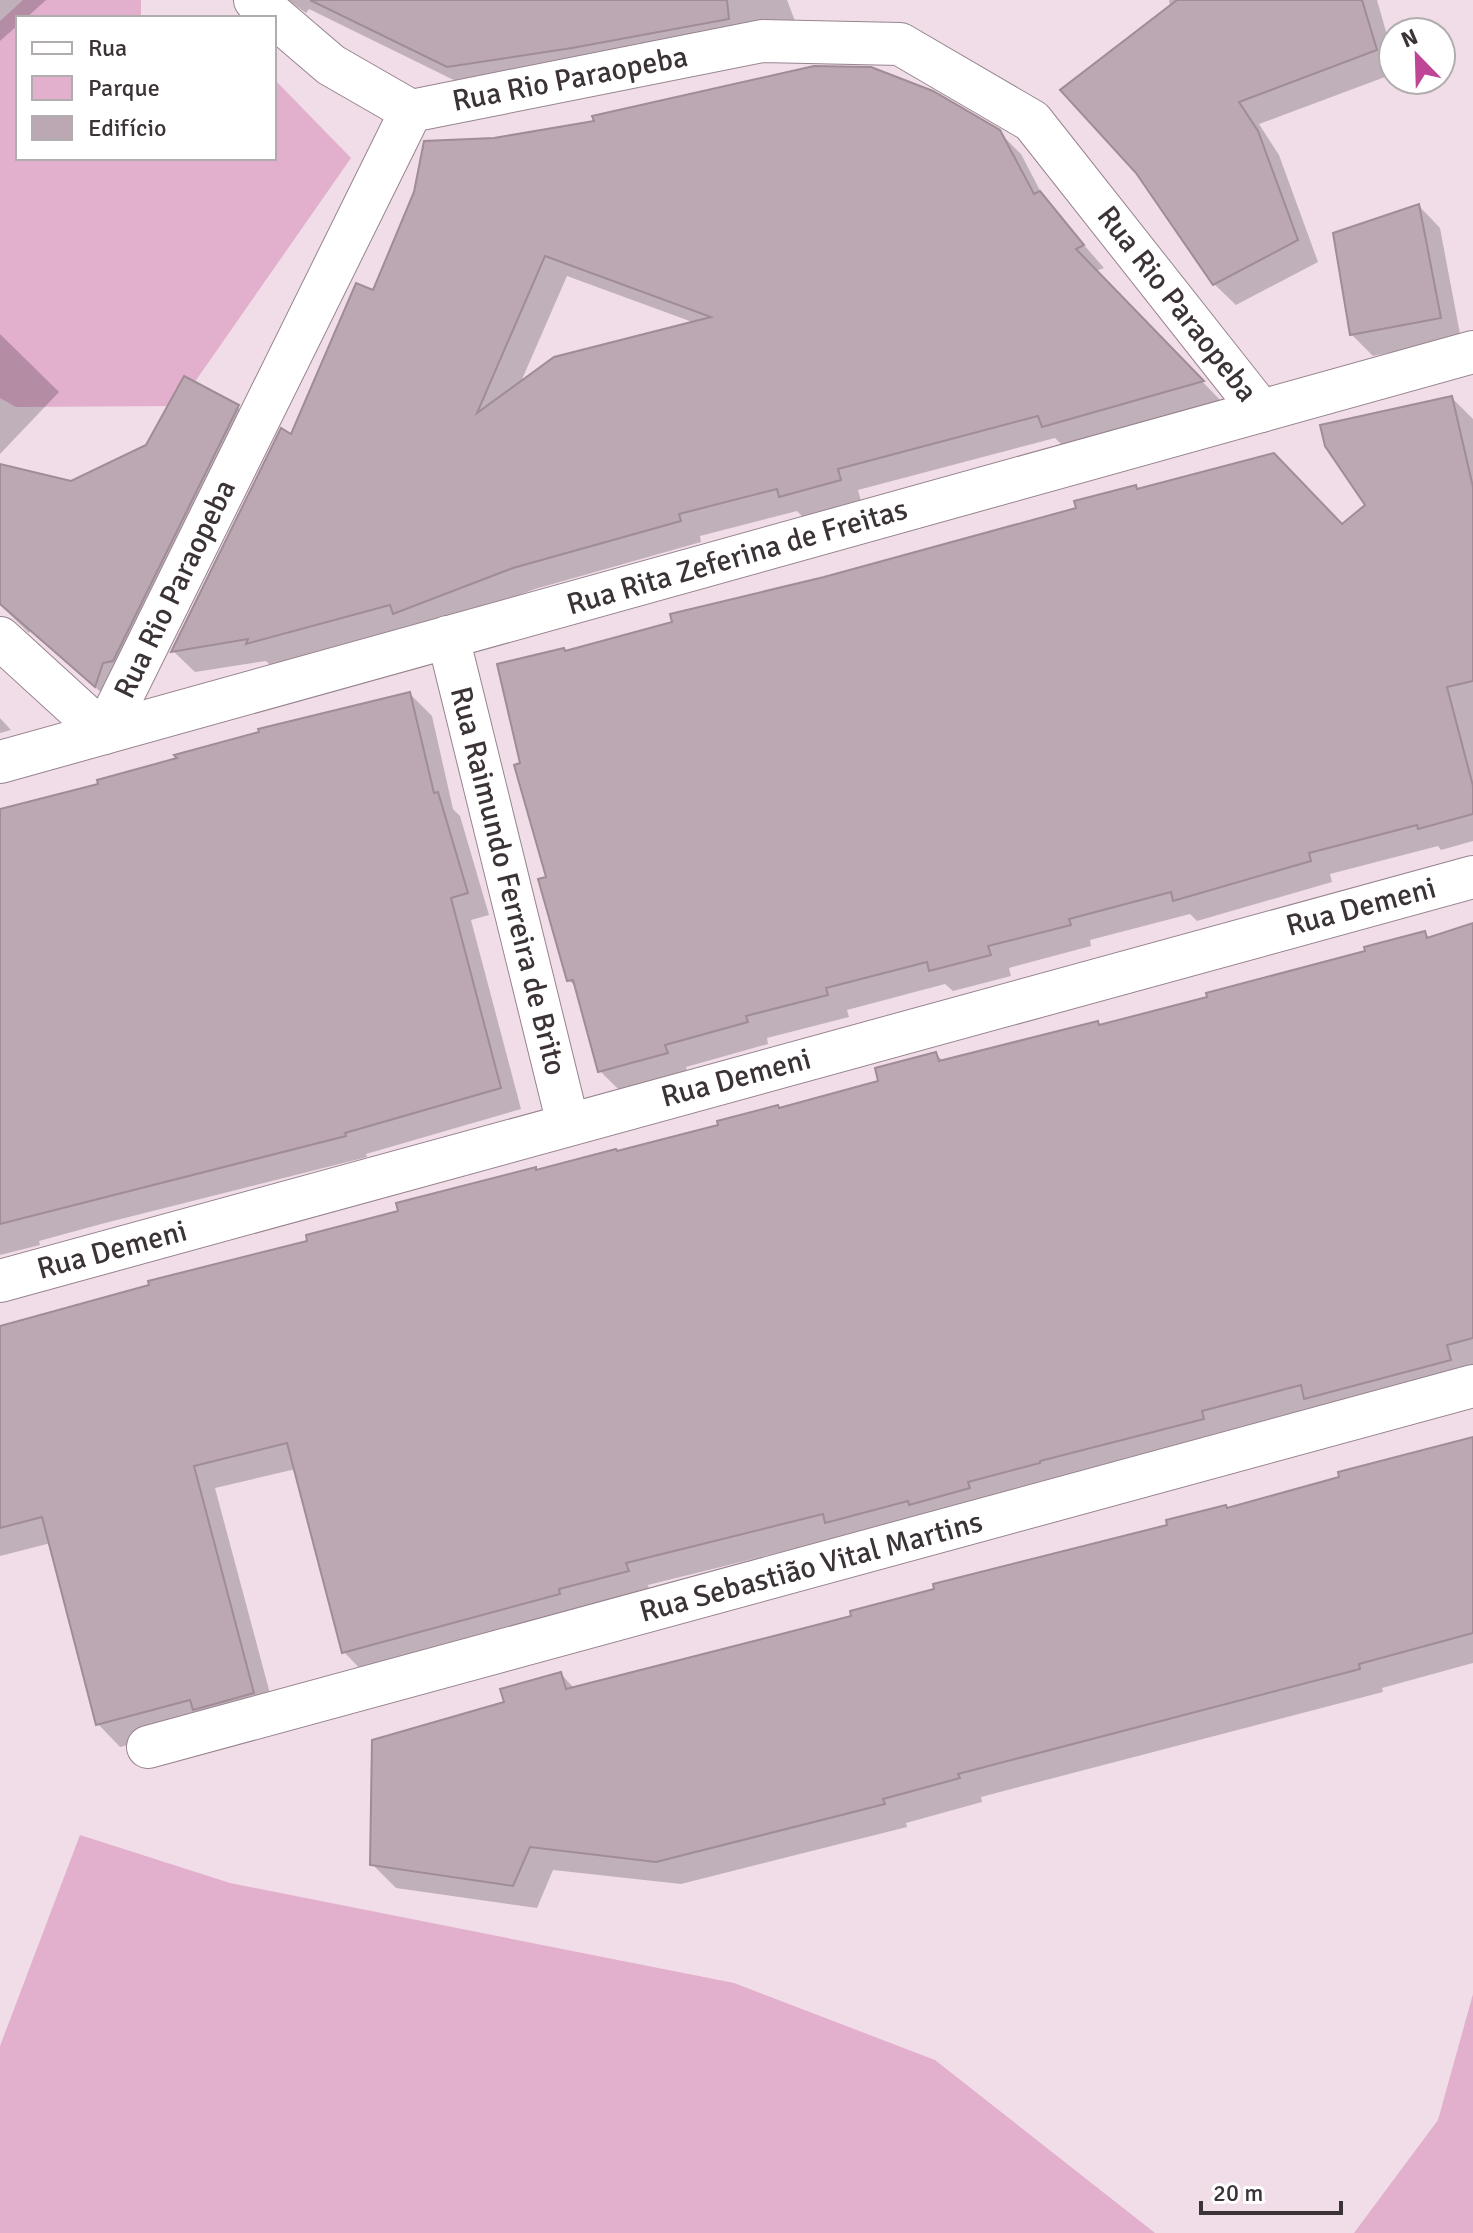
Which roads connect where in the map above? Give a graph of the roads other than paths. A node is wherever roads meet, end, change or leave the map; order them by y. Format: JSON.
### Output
{"nodes":[{"id":1,"x":255,"y":0,"type":"edge"},
{"id":2,"x":274,"y":16,"type":"edge"},
{"id":3,"x":276,"y":18,"type":"edge"},
{"id":4,"x":411,"y":111,"type":"junction"},
{"id":5,"x":1473,"y":352,"type":"edge"},
{"id":6,"x":1261,"y":411,"type":"junction"},
{"id":7,"x":448,"y":637,"type":"junction"},
{"id":8,"x":0,"y":638,"type":"edge"},
{"id":9,"x":104,"y":733,"type":"junction"},
{"id":10,"x":0,"y":762,"type":"edge"},
{"id":11,"x":1473,"y":877,"type":"edge"},
{"id":12,"x":568,"y":1124,"type":"junction"},
{"id":13,"x":0,"y":1281,"type":"edge"},
{"id":14,"x":1473,"y":1386,"type":"edge"},
{"id":15,"x":148,"y":1747,"type":"dead end"}],
"edges":[{"from":1,"to":2,"type":"street"},
{"from":3,"to":4,"type":"street"},
{"from":4,"to":6,"type":"street","name":"Rua Rio Paraopeba"},
{"from":4,"to":9,"type":"street","name":"Rua Rio Paraopeba"},
{"from":5,"to":6,"type":"street","name":"Rua Rita Zeferina de Freitas"},
{"from":6,"to":7,"type":"street","name":"Rua Rita Zeferina de Freitas"},
{"from":7,"to":9,"type":"street","name":"Rua Rita Zeferina de Freitas"},
{"from":7,"to":12,"type":"street","name":"Rua Raimundo Ferreira de Brito"},
{"from":8,"to":9,"type":"street"},
{"from":9,"to":10,"type":"street","name":"Rua Rita Zeferina de Freitas"},
{"from":11,"to":12,"type":"street","name":"Rua Demeni"},
{"from":12,"to":13,"type":"street","name":"Rua Demeni"},
{"from":14,"to":15,"type":"street","name":"Rua Sebastião Vital Martins"}]}
